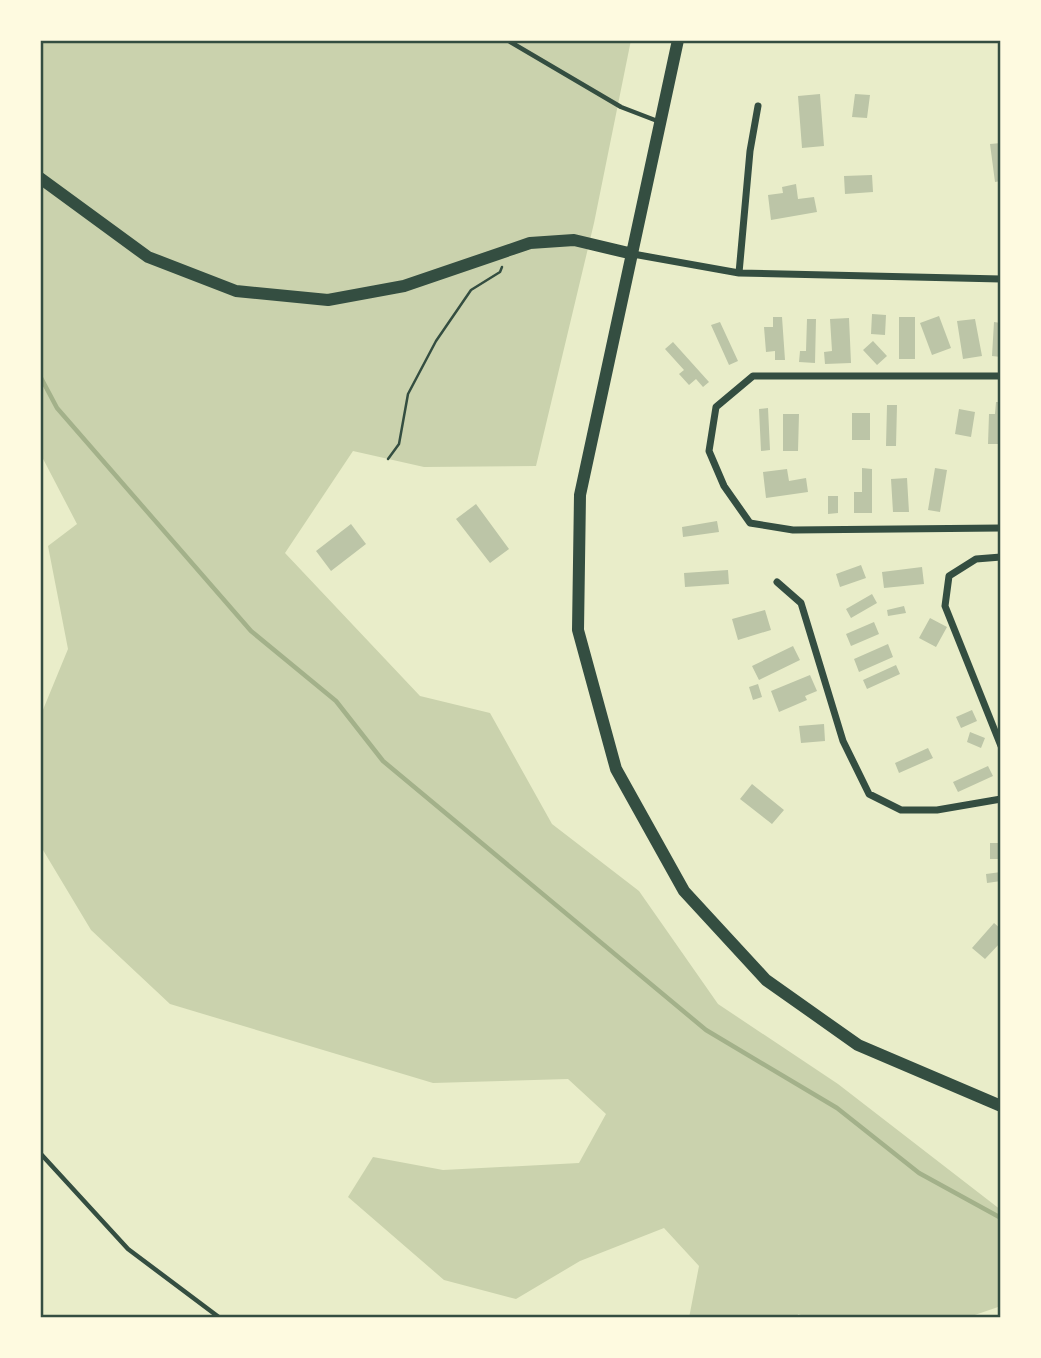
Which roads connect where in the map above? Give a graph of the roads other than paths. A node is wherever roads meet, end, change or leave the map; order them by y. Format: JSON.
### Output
{"nodes":[{"id":1,"x":506,"y":40,"type":"edge"},
{"id":2,"x":678,"y":40,"type":"edge"},
{"id":3,"x":758,"y":106,"type":"dead end"},
{"id":4,"x":661,"y":122,"type":"junction"},
{"id":5,"x":40,"y":178,"type":"edge"},
{"id":6,"x":633,"y":254,"type":"junction"},
{"id":7,"x":739,"y":273,"type":"junction"},
{"id":8,"x":1001,"y":279,"type":"edge"},
{"id":9,"x":1001,"y":376,"type":"edge"},
{"id":10,"x":1001,"y":528,"type":"edge"},
{"id":11,"x":1001,"y":557,"type":"edge"},
{"id":12,"x":777,"y":582,"type":"dead end"},
{"id":13,"x":1001,"y":746,"type":"edge"},
{"id":14,"x":1001,"y":799,"type":"edge"},
{"id":15,"x":1001,"y":1106,"type":"edge"},
{"id":16,"x":40,"y":1153,"type":"edge"},
{"id":17,"x":220,"y":1318,"type":"edge"}],
"edges":[{"from":1,"to":4,"type":"lane"},
{"from":2,"to":4,"type":"street"},
{"from":3,"to":7,"type":"street"},
{"from":4,"to":6,"type":"street"},
{"from":5,"to":6,"type":"street"},
{"from":6,"to":7,"type":"street"},
{"from":6,"to":15,"type":"street"},
{"from":7,"to":8,"type":"street"},
{"from":9,"to":10,"type":"street"},
{"from":11,"to":13,"type":"street"},
{"from":12,"to":14,"type":"street"},
{"from":16,"to":17,"type":"lane"}]}
